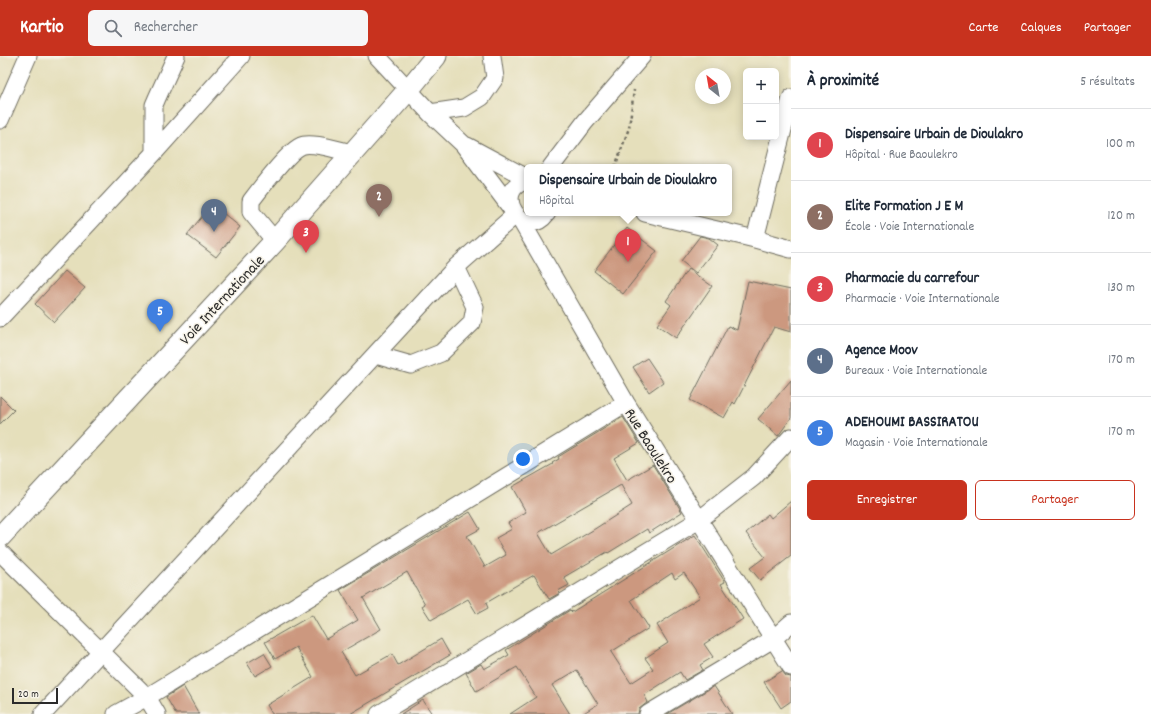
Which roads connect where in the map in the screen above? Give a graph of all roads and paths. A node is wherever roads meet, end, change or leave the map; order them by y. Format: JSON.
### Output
{"nodes":[{"id":1,"x":28,"y":56,"type":"edge"},
{"id":2,"x":176,"y":56,"type":"edge"},
{"id":3,"x":241,"y":56,"type":"edge"},
{"id":4,"x":377,"y":56,"type":"edge"},
{"id":5,"x":436,"y":56,"type":"edge"},
{"id":6,"x":492,"y":56,"type":"edge"},
{"id":7,"x":640,"y":59,"type":"edge"},
{"id":8,"x":409,"y":89,"type":"junction"},
{"id":9,"x":791,"y":98,"type":"edge"},
{"id":10,"x":430,"y":113,"type":"junction"},
{"id":11,"x":0,"y":120,"type":"edge"},
{"id":12,"x":463,"y":144,"type":"junction"},
{"id":13,"x":154,"y":153,"type":"junction"},
{"id":14,"x":353,"y":153,"type":"junction"},
{"id":15,"x":553,"y":164,"type":"edge"},
{"id":16,"x":616,"y":164,"type":"edge"},
{"id":17,"x":524,"y":176,"type":"edge"},
{"id":18,"x":524,"y":182,"type":"edge"},
{"id":19,"x":516,"y":214,"type":"junction"},
{"id":20,"x":544,"y":216,"type":"edge"},
{"id":21,"x":658,"y":216,"type":"edge"},
{"id":22,"x":755,"y":239,"type":"junction"},
{"id":23,"x":275,"y":241,"type":"junction"},
{"id":24,"x":791,"y":249,"type":"edge"},
{"id":25,"x":456,"y":268,"type":"junction"},
{"id":26,"x":0,"y":318,"type":"edge"},
{"id":27,"x":376,"y":355,"type":"junction"},
{"id":28,"x":626,"y":402,"type":"junction"},
{"id":29,"x":791,"y":437,"type":"edge"},
{"id":30,"x":699,"y":520,"type":"junction"},
{"id":31,"x":0,"y":537,"type":"edge"},
{"id":32,"x":0,"y":552,"type":"edge"},
{"id":33,"x":791,"y":623,"type":"edge"},
{"id":34,"x":773,"y":638,"type":"junction"},
{"id":35,"x":102,"y":652,"type":"junction"},
{"id":36,"x":791,"y":667,"type":"edge"},
{"id":37,"x":147,"y":696,"type":"junction"},
{"id":38,"x":43,"y":714,"type":"edge"},
{"id":39,"x":116,"y":714,"type":"edge"},
{"id":40,"x":157,"y":714,"type":"edge"},
{"id":41,"x":379,"y":714,"type":"edge"},
{"id":42,"x":648,"y":714,"type":"edge"}],
"edges":[{"from":1,"to":11,"type":"street"},
{"from":2,"to":13,"type":"street"},
{"from":3,"to":13,"type":"street"},
{"from":4,"to":8,"type":"street","name":"Rue Baoulekro"},
{"from":5,"to":8,"type":"main road","name":"Voie Internationale"},
{"from":6,"to":10,"type":"street"},
{"from":7,"to":15,"type":"street"},
{"from":7,"to":16,"type":"path"},
{"from":8,"to":10,"type":"street","name":"Rue Baoulekro"},
{"from":8,"to":14,"type":"main road","name":"Voie Internationale"},
{"from":9,"to":22,"type":"street"},
{"from":10,"to":12,"type":"street","name":"Rue Baoulekro"},
{"from":12,"to":17,"type":"street","name":"Rue Baoulekro"},
{"from":12,"to":19,"type":"street","name":"Rue Baoulekro"},
{"from":13,"to":26,"type":"street"},
{"from":14,"to":23,"type":"main road","name":"Voie Internationale"},
{"from":14,"to":23,"type":"street"},
{"from":18,"to":19,"type":"street"},
{"from":19,"to":20,"type":"street"},
{"from":19,"to":25,"type":"street"},
{"from":19,"to":28,"type":"street","name":"Rue Baoulekro"},
{"from":21,"to":22,"type":"street"},
{"from":22,"to":24,"type":"street"},
{"from":23,"to":31,"type":"main road","name":"Voie Internationale"},
{"from":25,"to":27,"type":"street"},
{"from":25,"to":27,"type":"street"},
{"from":27,"to":35,"type":"street"},
{"from":28,"to":30,"type":"street","name":"Rue Baoulekro"},
{"from":28,"to":37,"type":"street"},
{"from":29,"to":30,"type":"street"},
{"from":30,"to":34,"type":"street","name":"Rue Baoulekro"},
{"from":30,"to":41,"type":"street"},
{"from":32,"to":35,"type":"street"},
{"from":33,"to":34,"type":"street"},
{"from":34,"to":36,"type":"street","name":"Rue Baoulekro"},
{"from":34,"to":42,"type":"street"},
{"from":35,"to":37,"type":"street"},
{"from":35,"to":38,"type":"street"},
{"from":37,"to":39,"type":"street"},
{"from":37,"to":40,"type":"street"}]}
